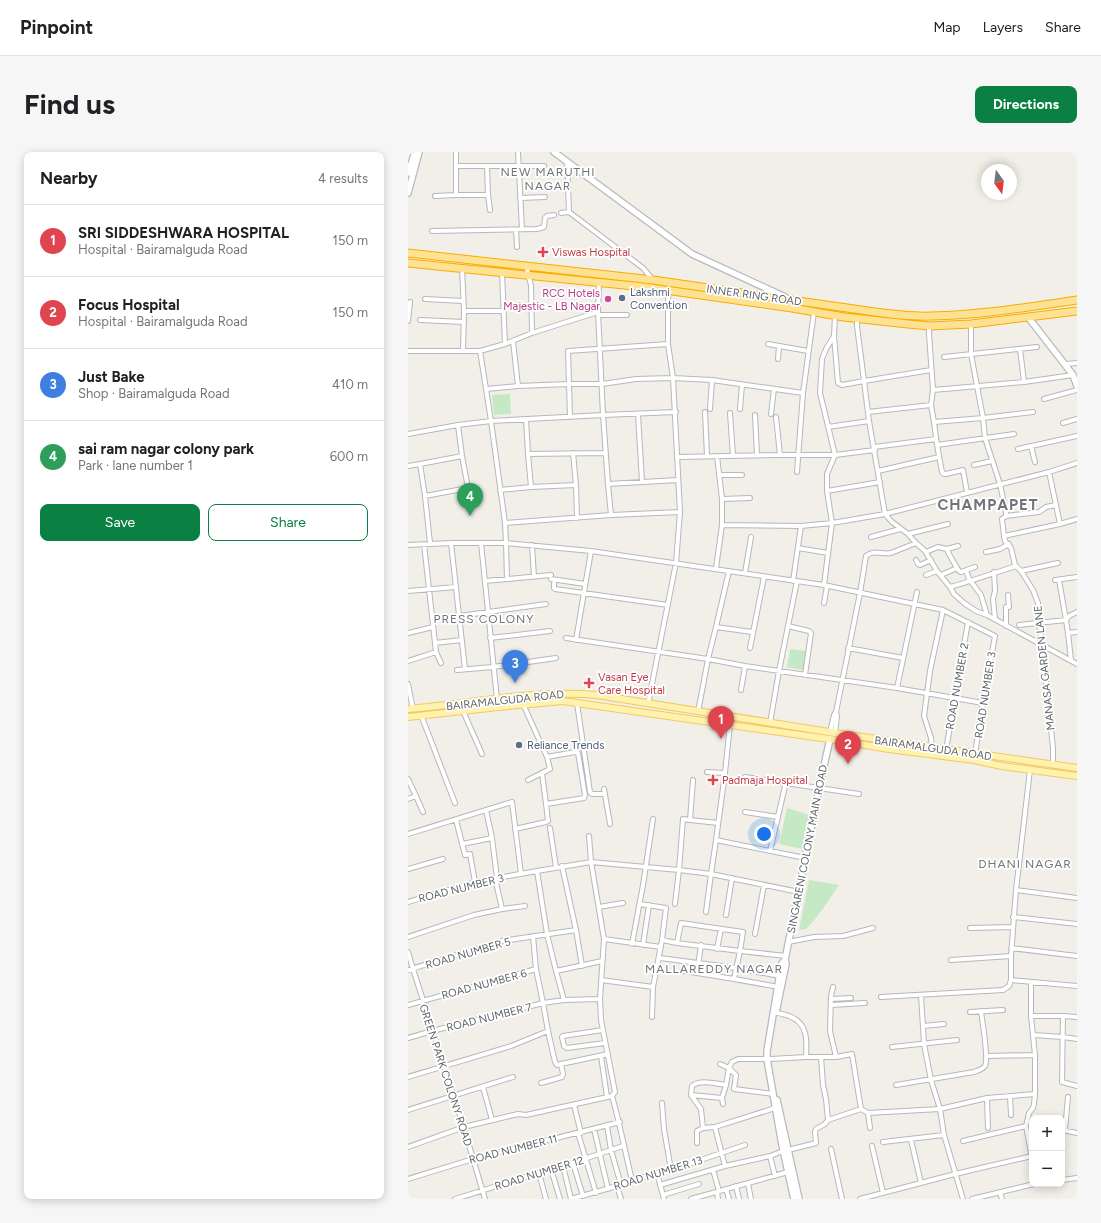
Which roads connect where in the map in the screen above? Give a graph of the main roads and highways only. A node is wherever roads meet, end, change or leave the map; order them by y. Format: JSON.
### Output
{"nodes":[{"id":1,"x":408,"y":253,"type":"edge"},
{"id":2,"x":408,"y":263,"type":"edge"},
{"id":3,"x":1077,"y":300,"type":"edge"},
{"id":4,"x":1077,"y":311,"type":"edge"},
{"id":5,"x":566,"y":693,"type":"junction"},
{"id":6,"x":566,"y":702,"type":"junction"},
{"id":7,"x":410,"y":709,"type":"edge"},
{"id":8,"x":408,"y":717,"type":"edge"},
{"id":9,"x":832,"y":735,"type":"junction"},
{"id":10,"x":1077,"y":768,"type":"edge"},
{"id":11,"x":1077,"y":776,"type":"edge"}],
"edges":[{"from":1,"to":3,"type":"highway","name":"INNER RING ROAD"},
{"from":2,"to":4,"type":"highway","name":"INNER RING ROAD"},
{"from":5,"to":6,"type":"main road"},
{"from":5,"to":7,"type":"main road","name":"BAIRAMALGUDA ROAD"},
{"from":5,"to":9,"type":"main road","name":"BAIRAMALGUDA ROAD"},
{"from":6,"to":8,"type":"main road","name":"BAIRAMALGUDA ROAD"},
{"from":6,"to":9,"type":"main road","name":"BAIRAMALGUDA ROAD"},
{"from":9,"to":10,"type":"main road","name":"BAIRAMALGUDA ROAD"},
{"from":9,"to":11,"type":"main road","name":"BAIRAMALGUDA ROAD"}]}
